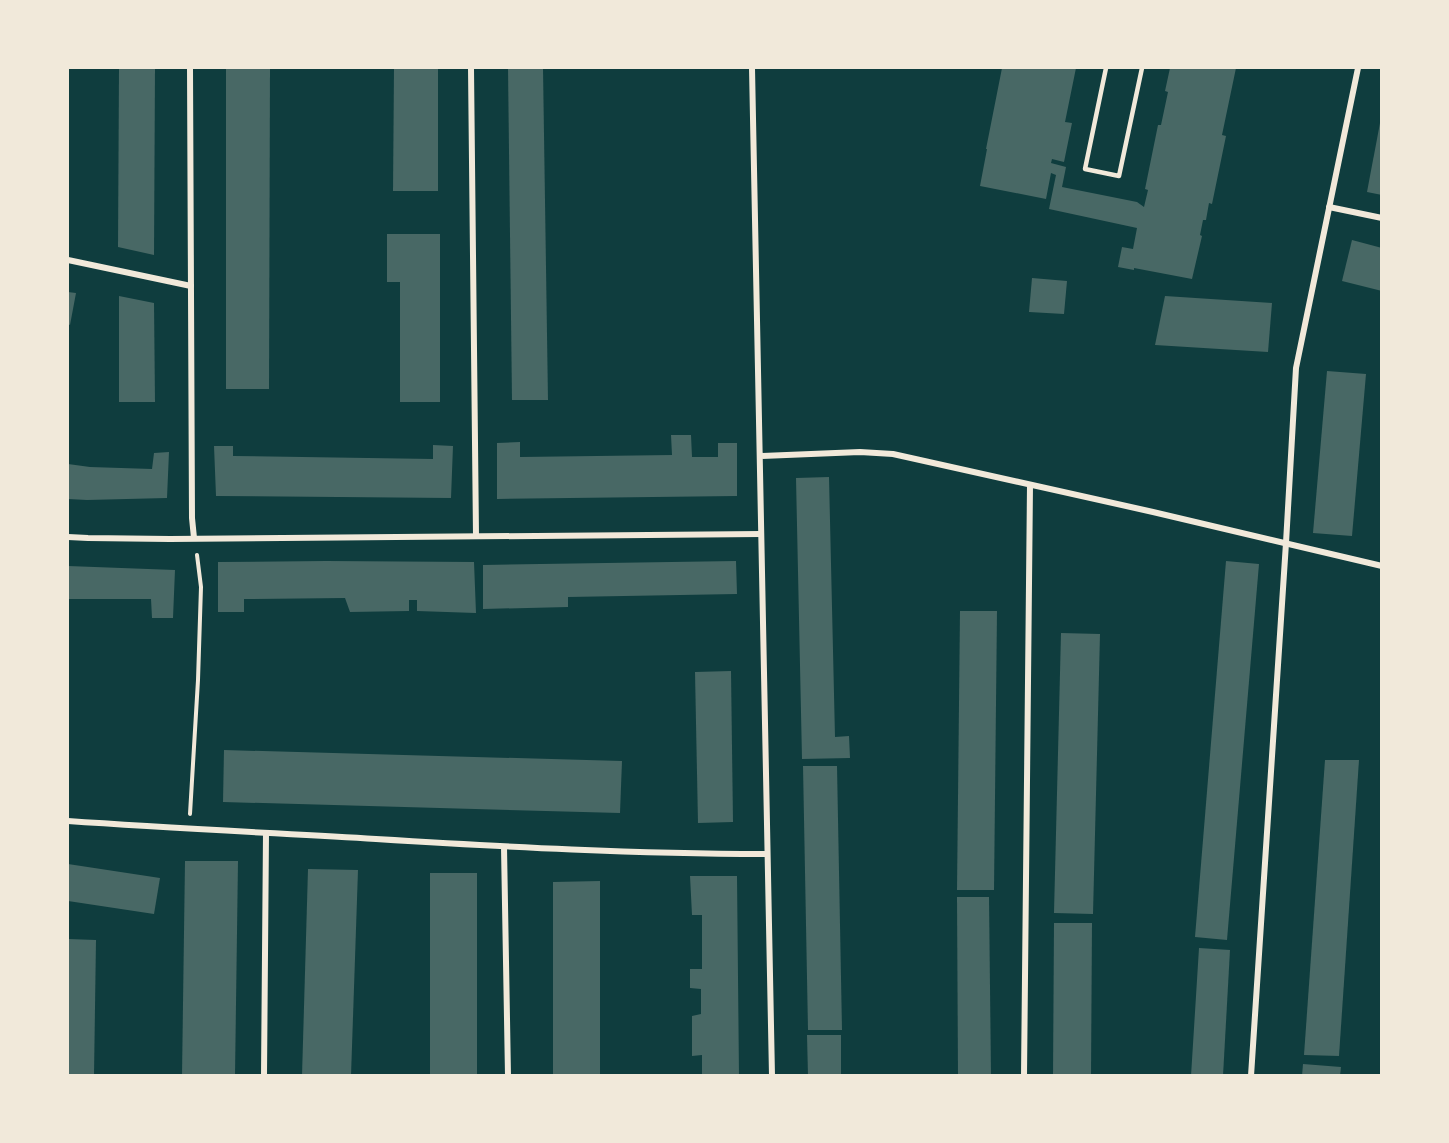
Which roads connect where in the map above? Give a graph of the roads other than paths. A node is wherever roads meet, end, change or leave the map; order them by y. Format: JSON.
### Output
{"nodes":[{"id":1,"x":190,"y":68,"type":"edge"},
{"id":2,"x":471,"y":68,"type":"edge"},
{"id":3,"x":752,"y":68,"type":"edge"},
{"id":4,"x":1106,"y":68,"type":"edge"},
{"id":5,"x":1142,"y":68,"type":"edge"},
{"id":6,"x":1358,"y":68,"type":"edge"},
{"id":7,"x":1329,"y":207,"type":"junction"},
{"id":8,"x":1382,"y":218,"type":"edge"},
{"id":9,"x":68,"y":260,"type":"edge"},
{"id":10,"x":191,"y":286,"type":"junction"},
{"id":11,"x":760,"y":456,"type":"junction"},
{"id":12,"x":1030,"y":485,"type":"junction"},
{"id":13,"x":761,"y":534,"type":"junction"},
{"id":14,"x":476,"y":536,"type":"junction"},
{"id":15,"x":68,"y":537,"type":"edge"},
{"id":16,"x":194,"y":538,"type":"junction"},
{"id":17,"x":1286,"y":543,"type":"junction"},
{"id":18,"x":1382,"y":566,"type":"edge"},
{"id":19,"x":68,"y":821,"type":"edge"},
{"id":20,"x":266,"y":833,"type":"junction"},
{"id":21,"x":504,"y":847,"type":"junction"},
{"id":22,"x":767,"y":854,"type":"junction"},
{"id":23,"x":264,"y":1076,"type":"edge"},
{"id":24,"x":508,"y":1076,"type":"edge"},
{"id":25,"x":772,"y":1076,"type":"edge"},
{"id":26,"x":1024,"y":1076,"type":"edge"},
{"id":27,"x":1251,"y":1076,"type":"edge"}],
"edges":[{"from":1,"to":10,"type":"street"},
{"from":2,"to":14,"type":"street"},
{"from":3,"to":11,"type":"street"},
{"from":4,"to":5,"type":"lane"},
{"from":6,"to":7,"type":"street"},
{"from":7,"to":8,"type":"street"},
{"from":7,"to":17,"type":"street"},
{"from":9,"to":10,"type":"street"},
{"from":10,"to":16,"type":"street"},
{"from":11,"to":12,"type":"street"},
{"from":11,"to":13,"type":"street"},
{"from":12,"to":17,"type":"street"},
{"from":12,"to":26,"type":"street"},
{"from":13,"to":14,"type":"street"},
{"from":13,"to":22,"type":"street"},
{"from":14,"to":16,"type":"street"},
{"from":15,"to":16,"type":"street"},
{"from":17,"to":18,"type":"street"},
{"from":17,"to":27,"type":"street"},
{"from":19,"to":20,"type":"street"},
{"from":20,"to":21,"type":"street"},
{"from":20,"to":23,"type":"street"},
{"from":21,"to":22,"type":"street"},
{"from":21,"to":24,"type":"street"},
{"from":22,"to":25,"type":"street"}]}
